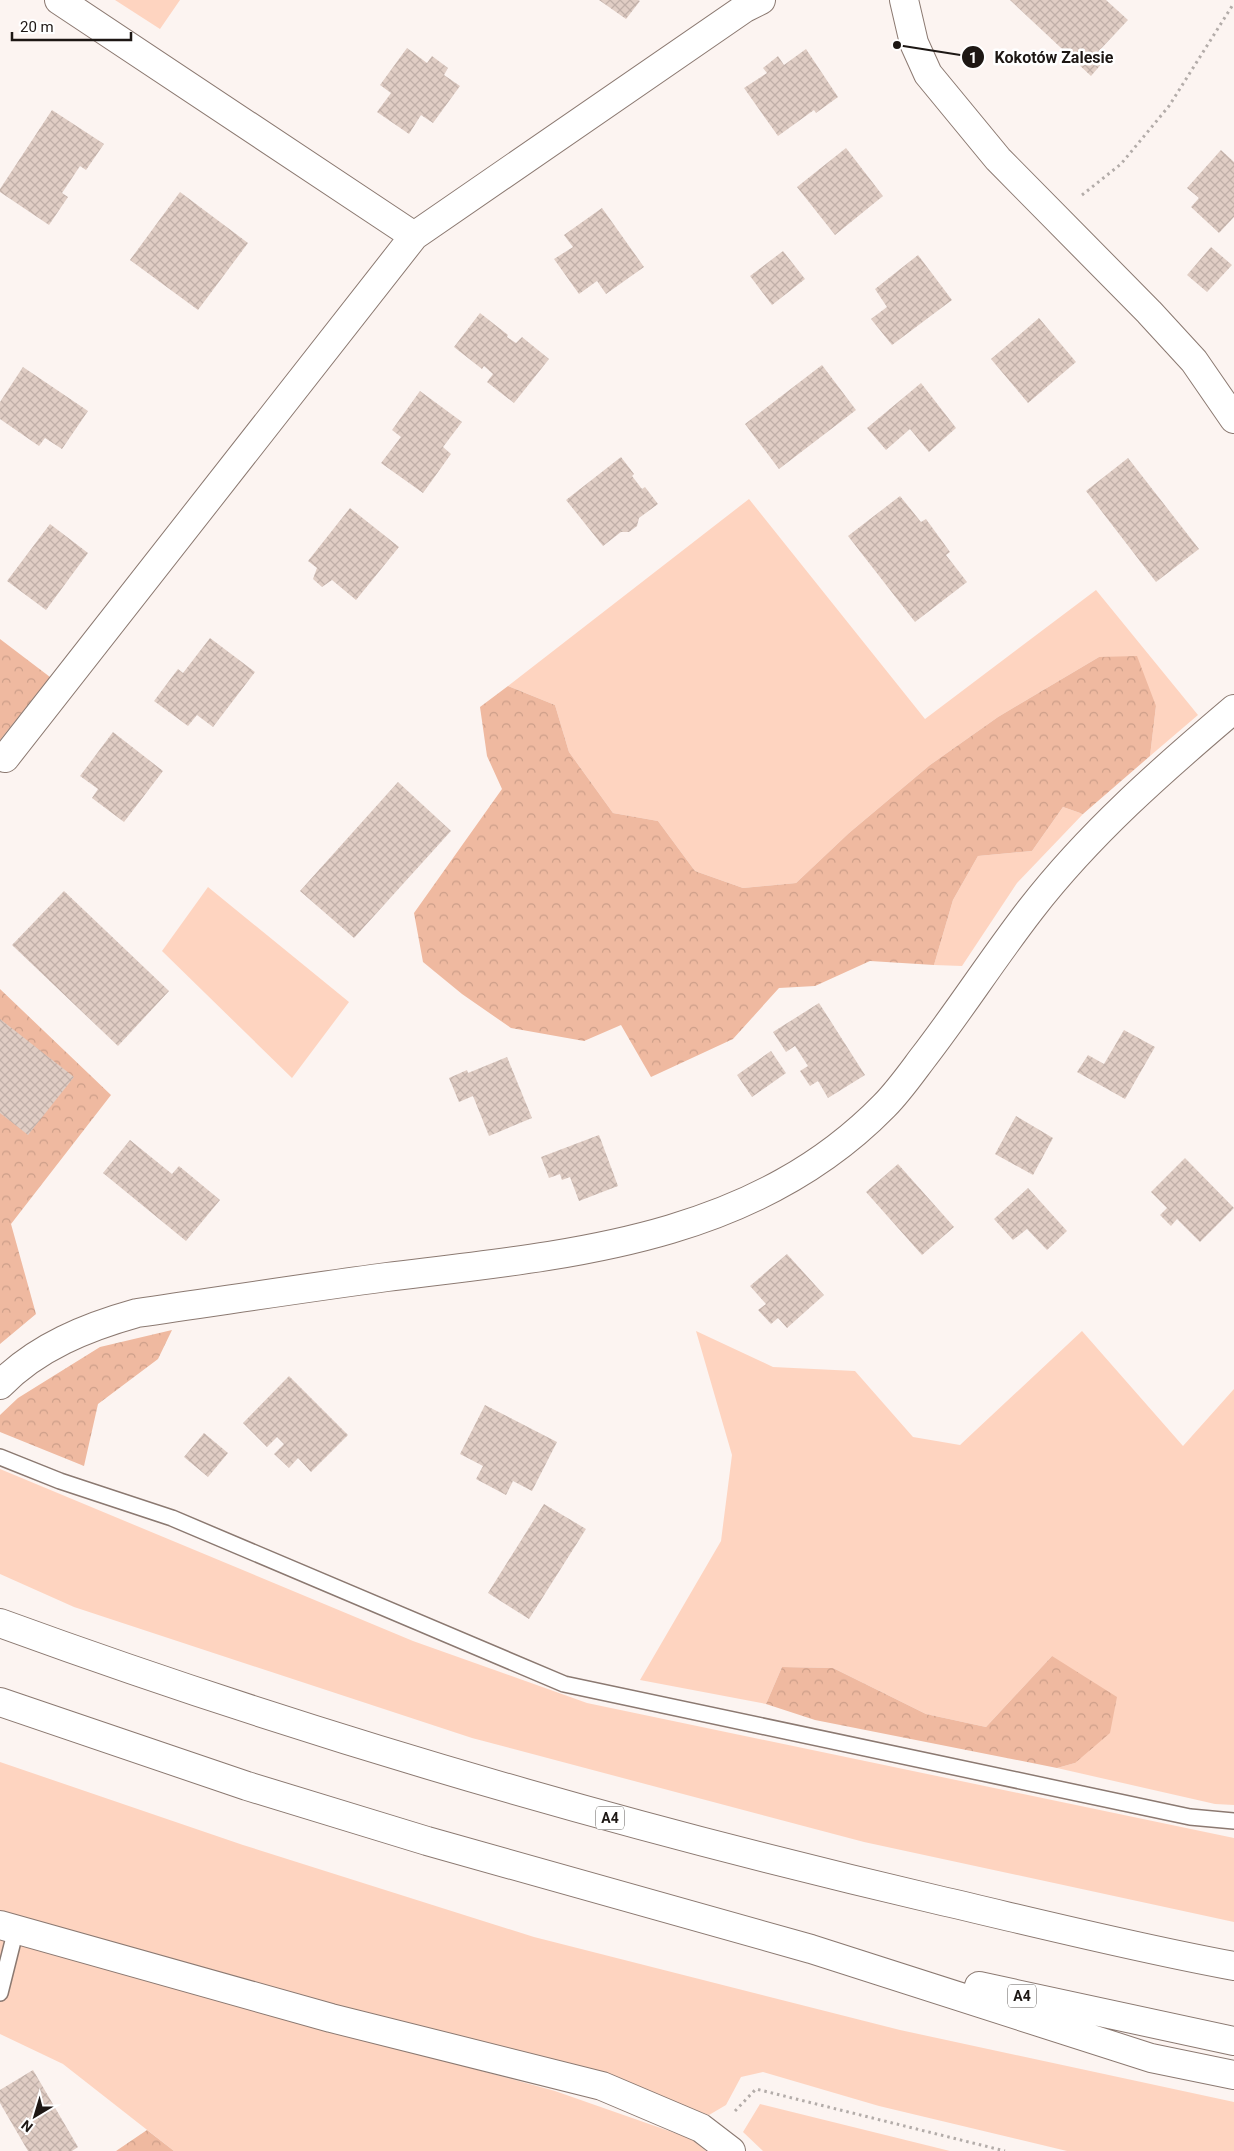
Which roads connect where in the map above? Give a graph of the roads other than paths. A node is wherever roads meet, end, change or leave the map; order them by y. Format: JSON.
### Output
{"nodes":[{"id":1,"x":59,"y":0,"type":"edge"},
{"id":2,"x":762,"y":0,"type":"edge"},
{"id":3,"x":904,"y":0,"type":"edge"},
{"id":4,"x":414,"y":236,"type":"junction"},
{"id":5,"x":1234,"y":418,"type":"edge"},
{"id":6,"x":1234,"y":709,"type":"edge"},
{"id":7,"x":3,"y":763,"type":"edge"},
{"id":8,"x":0,"y":1385,"type":"edge"},
{"id":9,"x":0,"y":1457,"type":"edge"},
{"id":10,"x":0,"y":1623,"type":"edge"},
{"id":11,"x":0,"y":1702,"type":"edge"},
{"id":12,"x":1234,"y":1821,"type":"edge"},
{"id":13,"x":8,"y":1927,"type":"edge"},
{"id":14,"x":811,"y":1949,"type":"junction"},
{"id":15,"x":1234,"y":1966,"type":"edge"},
{"id":16,"x":0,"y":1993,"type":"edge"},
{"id":17,"x":1234,"y":2041,"type":"edge"},
{"id":18,"x":1234,"y":2075,"type":"edge"},
{"id":19,"x":722,"y":2144,"type":"edge"}],
"edges":[{"from":1,"to":4,"type":"main road"},
{"from":2,"to":4,"type":"main road"},
{"from":3,"to":5,"type":"main road"},
{"from":4,"to":7,"type":"main road"},
{"from":6,"to":8,"type":"main road"},
{"from":9,"to":12,"type":"lane"},
{"from":10,"to":15,"type":"main road","number":"A4"},
{"from":11,"to":14,"type":"main road","number":"A4"},
{"from":13,"to":16,"type":"lane"},
{"from":13,"to":19,"type":"main road"},
{"from":14,"to":17,"type":"main road","number":"A4"},
{"from":14,"to":18,"type":"main road"}]}
